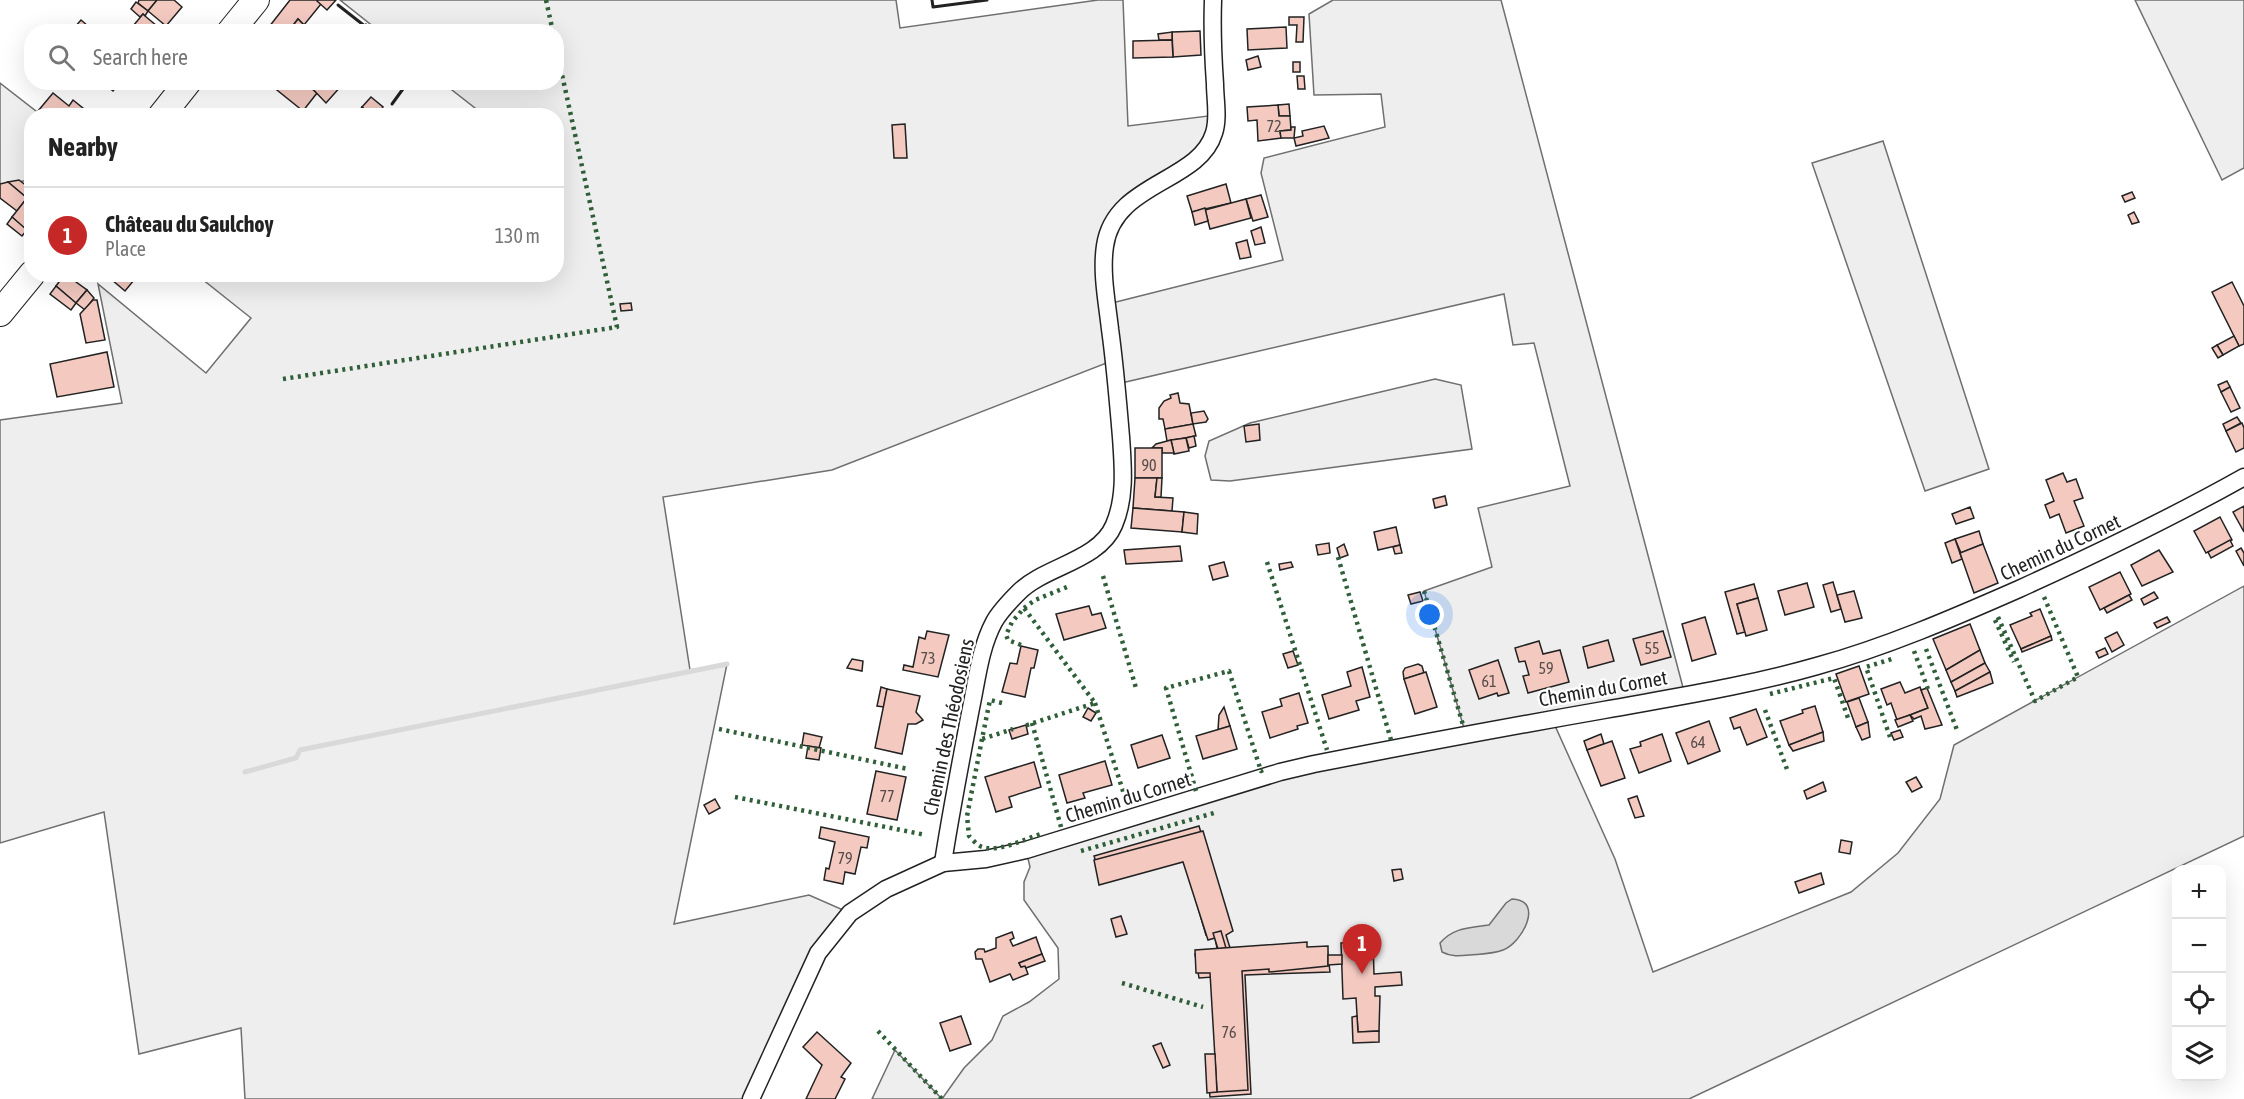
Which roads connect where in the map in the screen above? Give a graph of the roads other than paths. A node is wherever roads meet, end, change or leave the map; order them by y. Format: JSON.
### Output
{"nodes":[{"id":1,"x":256,"y":0,"type":"edge"},
{"id":2,"x":1212,"y":0,"type":"edge"},
{"id":3,"x":236,"y":24,"type":"edge"},
{"id":4,"x":182,"y":90,"type":"edge"},
{"id":5,"x":167,"y":108,"type":"edge"},
{"id":6,"x":25,"y":282,"type":"edge"},
{"id":7,"x":0,"y":313,"type":"edge"},
{"id":8,"x":2244,"y":477,"type":"edge"},
{"id":9,"x":943,"y":863,"type":"junction"},
{"id":10,"x":751,"y":1099,"type":"edge"}],
"edges":[{"from":1,"to":3,"type":"main road"},
{"from":2,"to":9,"type":"street","name":"Chemin des Théodosiens"},
{"from":4,"to":5,"type":"main road"},
{"from":6,"to":7,"type":"main road"},
{"from":8,"to":9,"type":"street","name":"Chemin du Cornet"},
{"from":9,"to":10,"type":"street"}]}
